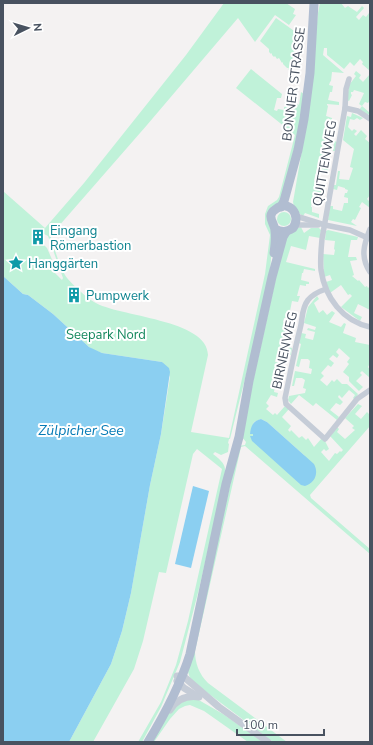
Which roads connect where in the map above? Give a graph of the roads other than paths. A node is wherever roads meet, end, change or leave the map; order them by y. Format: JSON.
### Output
{"nodes":[{"id":1,"x":314,"y":3,"type":"edge"},
{"id":2,"x":319,"y":3,"type":"edge"},
{"id":3,"x":314,"y":21,"type":"junction"},
{"id":4,"x":349,"y":78,"type":"dead end"},
{"id":5,"x":345,"y":108,"type":"junction"},
{"id":6,"x":370,"y":119,"type":"edge"},
{"id":7,"x":298,"y":150,"type":"junction"},
{"id":8,"x":281,"y":207,"type":"junction"},
{"id":9,"x":294,"y":217,"type":"junction"},
{"id":10,"x":325,"y":225,"type":"junction"},
{"id":11,"x":370,"y":228,"type":"edge"},
{"id":12,"x":275,"y":229,"type":"junction"},
{"id":13,"x":286,"y":232,"type":"junction"},
{"id":14,"x":368,"y":238,"type":"edge"},
{"id":15,"x":370,"y":272,"type":"edge"},
{"id":16,"x":272,"y":277,"type":"junction"},
{"id":17,"x":326,"y":289,"type":"junction"},
{"id":18,"x":370,"y":327,"type":"edge"},
{"id":19,"x":370,"y":390,"type":"edge"},
{"id":20,"x":179,"y":679,"type":"junction"},
{"id":21,"x":199,"y":697,"type":"junction"},
{"id":22,"x":219,"y":706,"type":"junction"},
{"id":23,"x":153,"y":733,"type":"junction"},
{"id":24,"x":144,"y":742,"type":"edge"},
{"id":25,"x":148,"y":742,"type":"edge"},
{"id":26,"x":268,"y":742,"type":"edge"}],
"edges":[{"from":1,"to":3,"type":"main road","name":"BONNER STRASSE"},
{"from":2,"to":3,"type":"main road","name":"BONNER STRASSE"},
{"from":3,"to":7,"type":"main road","name":"BONNER STRASSE"},
{"from":4,"to":5,"type":"street"},
{"from":5,"to":6,"type":"street","name":"QUITTENWEG"},
{"from":5,"to":10,"type":"street","name":"QUITTENWEG"},
{"from":7,"to":8,"type":"main road","name":"BONNER STRASSE"},
{"from":7,"to":9,"type":"main road","name":"BONNER STRASSE"},
{"from":8,"to":9,"type":"main road"},
{"from":8,"to":12,"type":"main road"},
{"from":9,"to":10,"type":"street"},
{"from":9,"to":10,"type":"street"},
{"from":9,"to":13,"type":"main road"},
{"from":10,"to":14,"type":"street"},
{"from":10,"to":17,"type":"street","name":"QUITTENWEG"},
{"from":11,"to":14,"type":"street"},
{"from":12,"to":13,"type":"main road"},
{"from":12,"to":16,"type":"main road"},
{"from":13,"to":16,"type":"main road"},
{"from":14,"to":15,"type":"street"},
{"from":16,"to":20,"type":"main road"},
{"from":17,"to":18,"type":"street","name":"QUITTENWEG"},
{"from":17,"to":19,"type":"street","name":"BIRNENWEG"},
{"from":20,"to":21,"type":"street"},
{"from":20,"to":22,"type":"street"},
{"from":20,"to":23,"type":"main road"},
{"from":20,"to":24,"type":"main road"},
{"from":21,"to":22,"type":"street"},
{"from":21,"to":23,"type":"street"},
{"from":22,"to":26,"type":"street"},
{"from":23,"to":25,"type":"main road"}]}
